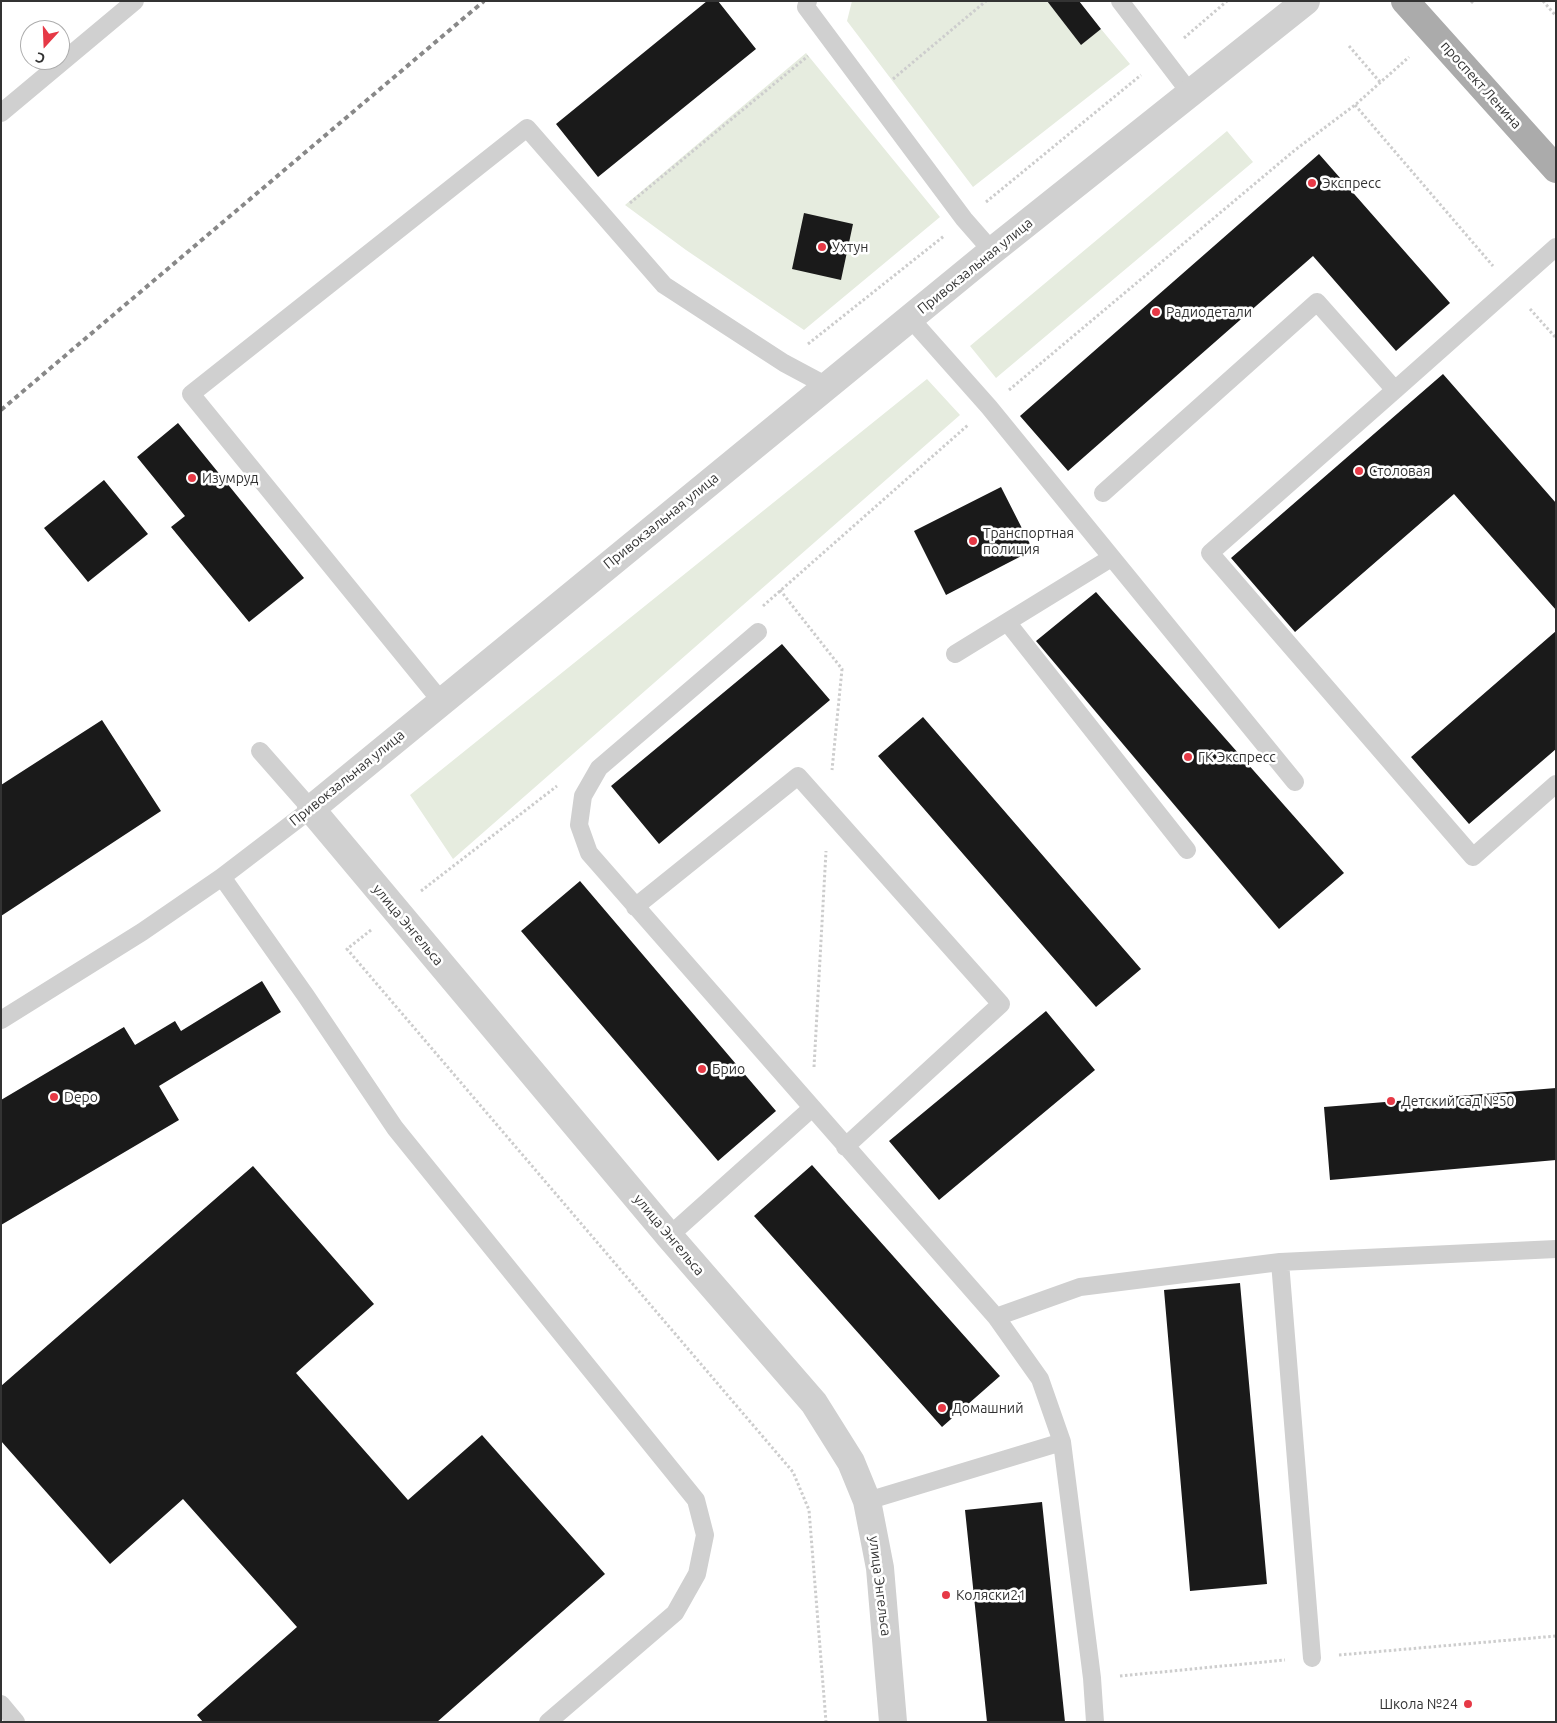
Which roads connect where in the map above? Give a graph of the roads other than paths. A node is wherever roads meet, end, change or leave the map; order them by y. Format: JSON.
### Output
{"nodes":[{"id":1,"x":135,"y":1,"type":"edge"},
{"id":2,"x":808,"y":1,"type":"edge"},
{"id":3,"x":1120,"y":1,"type":"edge"},
{"id":4,"x":1306,"y":1,"type":"edge"},
{"id":5,"x":1406,"y":1,"type":"edge"},
{"id":6,"x":1191,"y":94,"type":"junction"},
{"id":7,"x":1,"y":113,"type":"edge"},
{"id":8,"x":1556,"y":169,"type":"edge"},
{"id":9,"x":1556,"y":247,"type":"edge"},
{"id":10,"x":992,"y":251,"type":"junction"},
{"id":11,"x":910,"y":318,"type":"junction"},
{"id":12,"x":827,"y":386,"type":"junction"},
{"id":13,"x":1395,"y":390,"type":"junction"},
{"id":14,"x":1103,"y":493,"type":"dead end"},
{"id":15,"x":1112,"y":558,"type":"junction"},
{"id":16,"x":1007,"y":622,"type":"junction"},
{"id":17,"x":758,"y":632,"type":"dead end"},
{"id":18,"x":955,"y":654,"type":"dead end"},
{"id":19,"x":442,"y":700,"type":"junction"},
{"id":20,"x":260,"y":751,"type":"dead end"},
{"id":21,"x":1295,"y":782,"type":"dead end"},
{"id":22,"x":1556,"y":784,"type":"edge"},
{"id":23,"x":311,"y":809,"type":"junction"},
{"id":24,"x":1187,"y":850,"type":"dead end"},
{"id":25,"x":222,"y":877,"type":"junction"},
{"id":26,"x":635,"y":907,"type":"junction"},
{"id":27,"x":1,"y":1020,"type":"edge"},
{"id":28,"x":812,"y":1108,"type":"junction"},
{"id":29,"x":845,"y":1147,"type":"junction"},
{"id":30,"x":669,"y":1236,"type":"junction"},
{"id":31,"x":1556,"y":1249,"type":"edge"},
{"id":32,"x":1280,"y":1262,"type":"junction"},
{"id":33,"x":996,"y":1317,"type":"junction"},
{"id":34,"x":1062,"y":1442,"type":"junction"},
{"id":35,"x":867,"y":1501,"type":"junction"},
{"id":36,"x":1312,"y":1658,"type":"dead end"},
{"id":37,"x":1,"y":1704,"type":"edge"},
{"id":38,"x":16,"y":1722,"type":"edge"},
{"id":39,"x":548,"y":1722,"type":"edge"},
{"id":40,"x":893,"y":1722,"type":"edge"},
{"id":41,"x":1095,"y":1722,"type":"edge"}],
"edges":[{"from":1,"to":7,"type":"lane"},
{"from":2,"to":10,"type":"lane"},
{"from":3,"to":6,"type":"lane"},
{"from":4,"to":6,"type":"street","name":"Привокзальная улица"},
{"from":5,"to":8,"type":"main road","name":"проспект Ленина"},
{"from":6,"to":10,"type":"street","name":"Привокзальная улица"},
{"from":9,"to":13,"type":"lane"},
{"from":10,"to":11,"type":"street","name":"Привокзальная улица"},
{"from":11,"to":12,"type":"street","name":"Привокзальная улица"},
{"from":11,"to":15,"type":"lane"},
{"from":12,"to":19,"type":"street","name":"Привокзальная улица"},
{"from":12,"to":19,"type":"lane"},
{"from":13,"to":14,"type":"lane"},
{"from":13,"to":22,"type":"lane"},
{"from":15,"to":16,"type":"lane"},
{"from":15,"to":21,"type":"lane"},
{"from":16,"to":18,"type":"lane"},
{"from":16,"to":24,"type":"lane"},
{"from":17,"to":26,"type":"lane"},
{"from":19,"to":23,"type":"street","name":"Привокзальная улица"},
{"from":20,"to":23,"type":"lane"},
{"from":23,"to":25,"type":"lane","name":"Привокзальная улица"},
{"from":23,"to":30,"type":"street","name":"улица Энгельса"},
{"from":25,"to":27,"type":"lane","name":"Привокзальная улица"},
{"from":25,"to":39,"type":"lane"},
{"from":26,"to":28,"type":"lane"},
{"from":26,"to":29,"type":"lane"},
{"from":28,"to":29,"type":"lane"},
{"from":28,"to":30,"type":"lane"},
{"from":29,"to":33,"type":"lane"},
{"from":30,"to":35,"type":"street","name":"улица Энгельса"},
{"from":31,"to":32,"type":"lane"},
{"from":32,"to":33,"type":"lane"},
{"from":32,"to":36,"type":"lane"},
{"from":33,"to":34,"type":"lane"},
{"from":34,"to":35,"type":"lane"},
{"from":34,"to":41,"type":"lane"},
{"from":35,"to":40,"type":"street","name":"улица Энгельса"},
{"from":37,"to":38,"type":"lane"}]}
